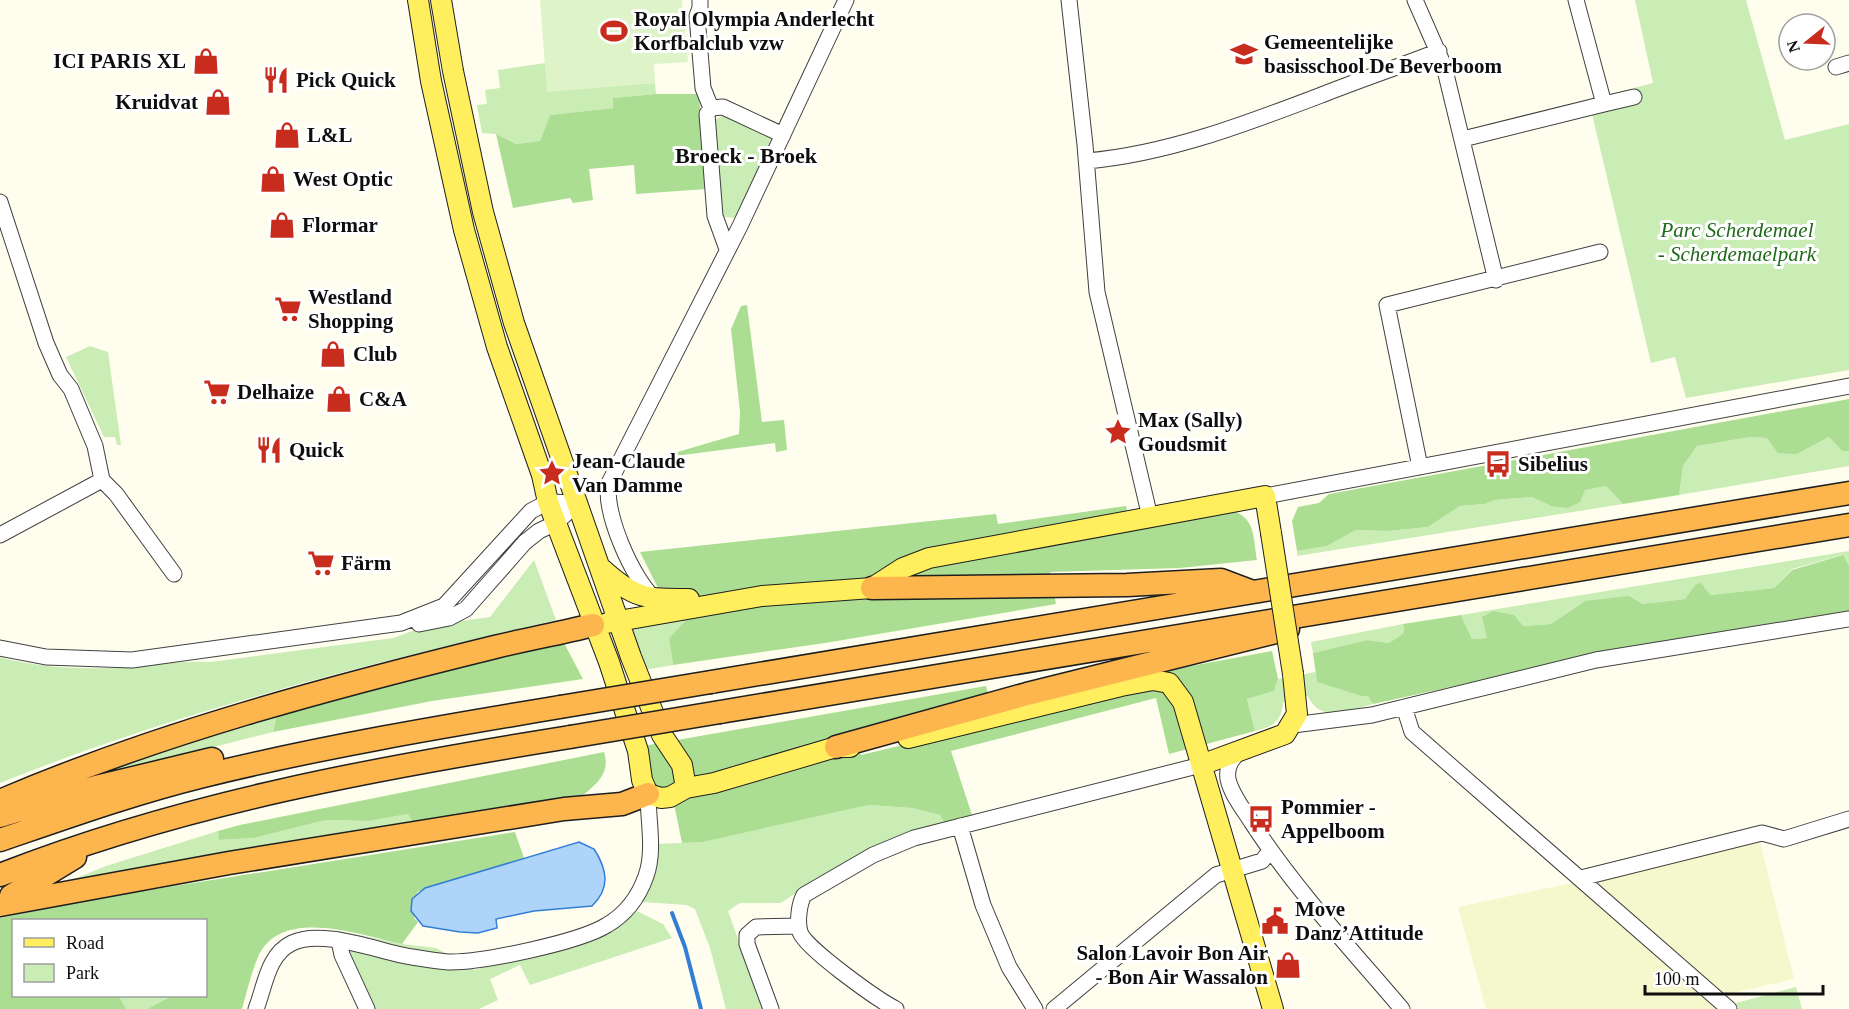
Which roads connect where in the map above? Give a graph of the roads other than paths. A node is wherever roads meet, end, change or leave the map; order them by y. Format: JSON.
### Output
{"nodes":[{"id":1,"x":418,"y":0,"type":"edge"},
{"id":2,"x":441,"y":0,"type":"edge"},
{"id":3,"x":700,"y":0,"type":"edge"},
{"id":4,"x":846,"y":0,"type":"edge"},
{"id":5,"x":1069,"y":0,"type":"edge"},
{"id":6,"x":1414,"y":0,"type":"edge"},
{"id":7,"x":1576,"y":0,"type":"edge"},
{"id":8,"x":1439,"y":51,"type":"junction"},
{"id":9,"x":1634,"y":97,"type":"dead end"},
{"id":10,"x":1604,"y":104,"type":"junction"},
{"id":11,"x":711,"y":108,"type":"junction"},
{"id":12,"x":783,"y":135,"type":"junction"},
{"id":13,"x":1463,"y":139,"type":"junction"},
{"id":14,"x":1087,"y":161,"type":"junction"},
{"id":15,"x":0,"y":202,"type":"edge"},
{"id":16,"x":727,"y":249,"type":"junction"},
{"id":17,"x":1600,"y":252,"type":"dead end"},
{"id":18,"x":1496,"y":280,"type":"junction"},
{"id":19,"x":1849,"y":386,"type":"edge"},
{"id":20,"x":1420,"y":467,"type":"junction"},
{"id":21,"x":102,"y":480,"type":"junction"},
{"id":22,"x":1849,"y":493,"type":"edge"},
{"id":23,"x":1265,"y":496,"type":"junction"},
{"id":24,"x":548,"y":502,"type":"junction"},
{"id":25,"x":578,"y":503,"type":"junction"},
{"id":26,"x":1150,"y":517,"type":"junction"},
{"id":27,"x":556,"y":523,"type":"junction"},
{"id":28,"x":1849,"y":525,"type":"edge"},
{"id":29,"x":3,"y":530,"type":"edge"},
{"id":30,"x":600,"y":567,"type":"junction"},
{"id":31,"x":174,"y":574,"type":"dead end"},
{"id":32,"x":872,"y":588,"type":"junction"},
{"id":33,"x":1251,"y":592,"type":"junction"},
{"id":34,"x":655,"y":599,"type":"junction"},
{"id":35,"x":715,"y":603,"type":"junction"},
{"id":36,"x":1370,"y":604,"type":"junction"},
{"id":37,"x":1849,"y":619,"type":"edge"},
{"id":38,"x":618,"y":622,"type":"junction"},
{"id":39,"x":401,"y":623,"type":"junction"},
{"id":40,"x":593,"y":625,"type":"junction"},
{"id":41,"x":0,"y":648,"type":"edge"},
{"id":42,"x":1404,"y":707,"type":"junction"},
{"id":43,"x":1293,"y":724,"type":"junction"},
{"id":44,"x":836,"y":747,"type":"junction"},
{"id":45,"x":1242,"y":749,"type":"junction"},
{"id":46,"x":307,"y":752,"type":"junction"},
{"id":47,"x":1201,"y":765,"type":"junction"},
{"id":48,"x":686,"y":788,"type":"junction"},
{"id":49,"x":648,"y":794,"type":"junction"},
{"id":50,"x":0,"y":801,"type":"edge"},
{"id":51,"x":0,"y":816,"type":"edge"},
{"id":52,"x":1849,"y":819,"type":"edge"},
{"id":53,"x":960,"y":826,"type":"junction"},
{"id":54,"x":107,"y":837,"type":"junction"},
{"id":55,"x":0,"y":840,"type":"edge"},
{"id":56,"x":1270,"y":851,"type":"junction"},
{"id":57,"x":1232,"y":870,"type":"junction"},
{"id":58,"x":0,"y":875,"type":"edge"},
{"id":59,"x":1581,"y":878,"type":"junction"},
{"id":60,"x":0,"y":904,"type":"edge"},
{"id":61,"x":799,"y":926,"type":"junction"},
{"id":62,"x":334,"y":941,"type":"junction"},
{"id":63,"x":256,"y":1009,"type":"edge"},
{"id":64,"x":367,"y":1009,"type":"edge"},
{"id":65,"x":771,"y":1009,"type":"edge"},
{"id":66,"x":896,"y":1009,"type":"edge"},
{"id":67,"x":1035,"y":1009,"type":"edge"},
{"id":68,"x":1054,"y":1009,"type":"edge"},
{"id":69,"x":1273,"y":1009,"type":"edge"},
{"id":70,"x":1402,"y":1009,"type":"edge"},
{"id":71,"x":1729,"y":1009,"type":"edge"}],
"edges":[{"from":1,"to":24,"type":"main road"},
{"from":2,"to":25,"type":"main road"},
{"from":3,"to":11,"type":"street"},
{"from":4,"to":12,"type":"street"},
{"from":5,"to":14,"type":"street"},
{"from":6,"to":8,"type":"street"},
{"from":7,"to":10,"type":"street"},
{"from":8,"to":13,"type":"street"},
{"from":8,"to":14,"type":"street"},
{"from":9,"to":10,"type":"street"},
{"from":10,"to":13,"type":"street"},
{"from":11,"to":12,"type":"street"},
{"from":11,"to":16,"type":"street"},
{"from":12,"to":16,"type":"street"},
{"from":13,"to":18,"type":"street"},
{"from":14,"to":26,"type":"street"},
{"from":15,"to":21,"type":"street"},
{"from":16,"to":34,"type":"street"},
{"from":17,"to":18,"type":"street"},
{"from":18,"to":20,"type":"street"},
{"from":19,"to":20,"type":"street"},
{"from":20,"to":23,"type":"street"},
{"from":21,"to":29,"type":"street"},
{"from":21,"to":31,"type":"street"},
{"from":22,"to":33,"type":"highway"},
{"from":23,"to":26,"type":"main road"},
{"from":23,"to":43,"type":"main road","bridge":true},
{"from":24,"to":25,"type":"street"},
{"from":24,"to":27,"type":"main road"},
{"from":24,"to":39,"type":"street"},
{"from":25,"to":27,"type":"street"},
{"from":25,"to":30,"type":"main road"},
{"from":26,"to":32,"type":"main road"},
{"from":27,"to":39,"type":"street"},
{"from":27,"to":40,"type":"main road"},
{"from":28,"to":36,"type":"highway"},
{"from":30,"to":34,"type":"main road"},
{"from":30,"to":38,"type":"main road"},
{"from":32,"to":33,"type":"highway"},
{"from":32,"to":35,"type":"main road"},
{"from":33,"to":46,"type":"highway","bridge":true},
{"from":34,"to":35,"type":"main road"},
{"from":35,"to":38,"type":"main road"},
{"from":36,"to":44,"type":"highway"},
{"from":36,"to":54,"type":"highway","bridge":true},
{"from":37,"to":42,"type":"street"},
{"from":38,"to":40,"type":"main road"},
{"from":38,"to":48,"type":"main road"},
{"from":39,"to":41,"type":"street"},
{"from":40,"to":49,"type":"main road"},
{"from":40,"to":50,"type":"highway"},
{"from":42,"to":43,"type":"street"},
{"from":42,"to":59,"type":"street"},
{"from":43,"to":45,"type":"main road"},
{"from":44,"to":47,"type":"main road"},
{"from":44,"to":48,"type":"main road"},
{"from":45,"to":47,"type":"main road"},
{"from":45,"to":56,"type":"street"},
{"from":46,"to":51,"type":"highway"},
{"from":46,"to":55,"type":"highway"},
{"from":47,"to":53,"type":"street"},
{"from":47,"to":57,"type":"main road"},
{"from":48,"to":49,"type":"main road"},
{"from":49,"to":60,"type":"highway"},
{"from":49,"to":62,"type":"street"},
{"from":52,"to":59,"type":"street"},
{"from":53,"to":61,"type":"street"},
{"from":53,"to":67,"type":"street"},
{"from":54,"to":58,"type":"highway"},
{"from":54,"to":60,"type":"highway"},
{"from":56,"to":57,"type":"street"},
{"from":56,"to":70,"type":"street"},
{"from":57,"to":68,"type":"street"},
{"from":57,"to":69,"type":"main road"},
{"from":59,"to":71,"type":"street"},
{"from":61,"to":65,"type":"street"},
{"from":61,"to":66,"type":"street"},
{"from":62,"to":63,"type":"street"},
{"from":62,"to":64,"type":"street"}]}
